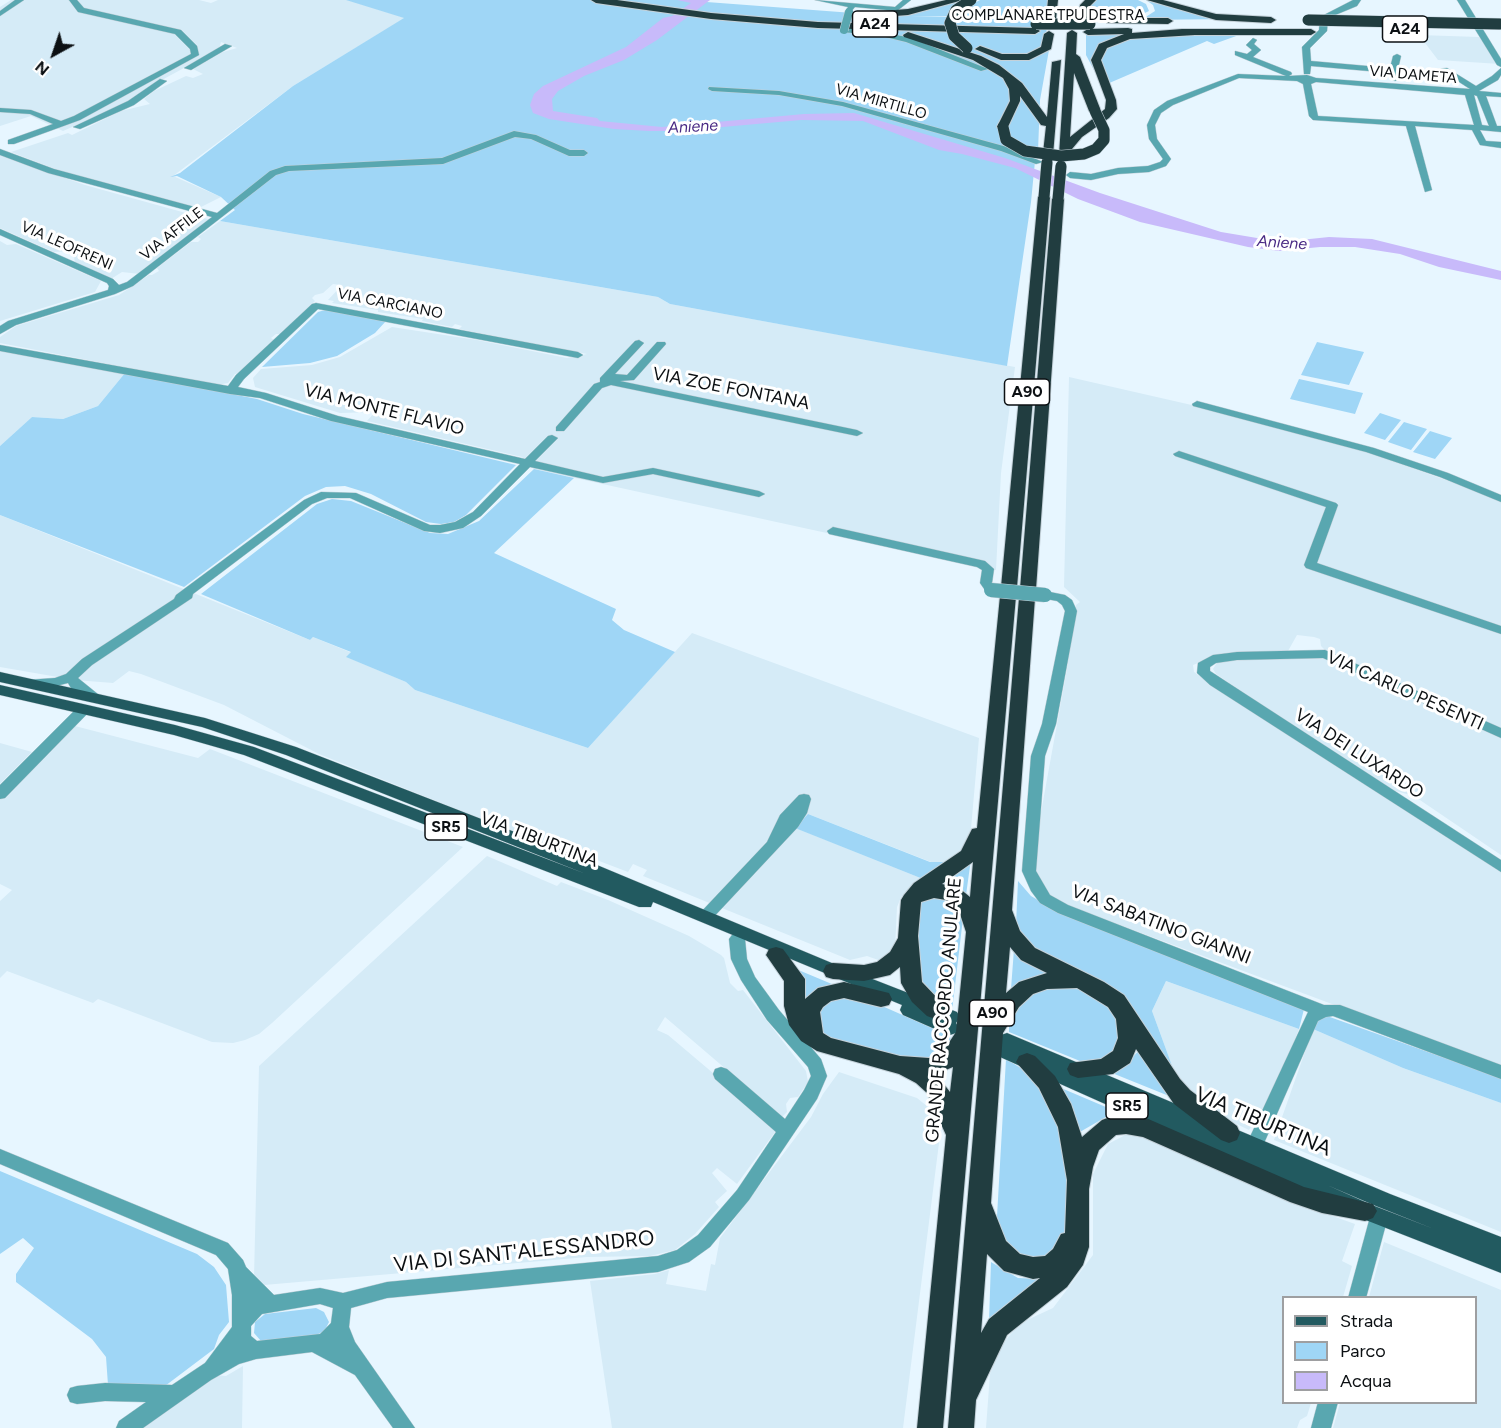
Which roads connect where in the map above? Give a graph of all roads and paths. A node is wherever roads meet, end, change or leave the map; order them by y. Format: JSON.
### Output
{"nodes":[{"id":1,"x":20,"y":0,"type":"edge"},
{"id":2,"x":73,"y":0,"type":"edge"},
{"id":3,"x":596,"y":0,"type":"edge"},
{"id":4,"x":627,"y":0,"type":"edge"},
{"id":5,"x":644,"y":0,"type":"edge"},
{"id":6,"x":670,"y":0,"type":"edge"},
{"id":7,"x":819,"y":0,"type":"edge"},
{"id":8,"x":907,"y":0,"type":"edge"},
{"id":9,"x":958,"y":0,"type":"edge"},
{"id":10,"x":971,"y":0,"type":"edge"},
{"id":11,"x":1053,"y":0,"type":"edge"},
{"id":12,"x":1063,"y":0,"type":"edge"},
{"id":13,"x":1074,"y":0,"type":"edge"},
{"id":14,"x":1091,"y":0,"type":"edge"},
{"id":15,"x":1143,"y":0,"type":"edge"},
{"id":16,"x":1152,"y":0,"type":"edge"},
{"id":17,"x":1162,"y":0,"type":"edge"},
{"id":18,"x":1357,"y":0,"type":"edge"},
{"id":19,"x":1461,"y":0,"type":"edge"},
{"id":20,"x":716,"y":11,"type":"junction"},
{"id":21,"x":851,"y":11,"type":"junction"},
{"id":22,"x":0,"y":14,"type":"edge"},
{"id":23,"x":1236,"y":19,"type":"junction"},
{"id":24,"x":1110,"y":20,"type":"junction"},
{"id":25,"x":1287,"y":20,"type":"junction"},
{"id":26,"x":1501,"y":24,"type":"edge"},
{"id":27,"x":818,"y":25,"type":"junction"},
{"id":28,"x":1083,"y":26,"type":"junction"},
{"id":29,"x":1309,"y":26,"type":"junction"},
{"id":30,"x":1034,"y":27,"type":"junction"},
{"id":31,"x":1195,"y":32,"type":"junction"},
{"id":32,"x":1501,"y":32,"type":"edge"},
{"id":33,"x":1252,"y":40,"type":"dead end"},
{"id":34,"x":228,"y":46,"type":"dead end"},
{"id":35,"x":961,"y":49,"type":"junction"},
{"id":36,"x":1070,"y":51,"type":"junction"},
{"id":37,"x":1238,"y":53,"type":"dead end"},
{"id":38,"x":1397,"y":56,"type":"dead end"},
{"id":39,"x":1248,"y":57,"type":"junction"},
{"id":40,"x":1306,"y":63,"type":"junction"},
{"id":41,"x":1501,"y":65,"type":"edge"},
{"id":42,"x":984,"y":69,"type":"dead end"},
{"id":43,"x":1501,"y":70,"type":"edge"},
{"id":44,"x":1394,"y":71,"type":"junction"},
{"id":45,"x":1280,"y":74,"type":"junction"},
{"id":46,"x":1307,"y":80,"type":"junction"},
{"id":47,"x":1487,"y":82,"type":"junction"},
{"id":48,"x":1501,"y":82,"type":"edge"},
{"id":49,"x":1396,"y":87,"type":"junction"},
{"id":50,"x":712,"y":88,"type":"dead end"},
{"id":51,"x":1105,"y":88,"type":"junction"},
{"id":52,"x":1475,"y":92,"type":"junction"},
{"id":53,"x":1501,"y":95,"type":"edge"},
{"id":54,"x":0,"y":110,"type":"edge"},
{"id":55,"x":62,"y":124,"type":"junction"},
{"id":56,"x":1410,"y":124,"type":"junction"},
{"id":57,"x":1048,"y":128,"type":"junction"},
{"id":58,"x":1477,"y":128,"type":"junction"},
{"id":59,"x":1498,"y":129,"type":"edge"},
{"id":60,"x":11,"y":142,"type":"junction"},
{"id":61,"x":1501,"y":144,"type":"edge"},
{"id":62,"x":0,"y":146,"type":"edge"},
{"id":63,"x":0,"y":152,"type":"edge"},
{"id":64,"x":584,"y":153,"type":"dead end"},
{"id":65,"x":1062,"y":157,"type":"junction"},
{"id":66,"x":1046,"y":159,"type":"junction"},
{"id":67,"x":1070,"y":175,"type":"dead end"},
{"id":68,"x":1428,"y":190,"type":"dead end"},
{"id":69,"x":1051,"y":198,"type":"junction"},
{"id":70,"x":219,"y":216,"type":"junction"},
{"id":71,"x":0,"y":232,"type":"edge"},
{"id":72,"x":112,"y":292,"type":"junction"},
{"id":73,"x":0,"y":329,"type":"edge"},
{"id":74,"x":639,"y":343,"type":"dead end"},
{"id":75,"x":661,"y":344,"type":"dead end"},
{"id":76,"x":0,"y":348,"type":"edge"},
{"id":77,"x":578,"y":355,"type":"dead end"},
{"id":78,"x":607,"y":377,"type":"junction"},
{"id":79,"x":598,"y":386,"type":"junction"},
{"id":80,"x":230,"y":391,"type":"junction"},
{"id":81,"x":1197,"y":404,"type":"dead end"},
{"id":82,"x":857,"y":433,"type":"dead end"},
{"id":83,"x":1179,"y":454,"type":"dead end"},
{"id":84,"x":528,"y":463,"type":"junction"},
{"id":85,"x":759,"y":494,"type":"dead end"},
{"id":86,"x":1501,"y":499,"type":"edge"},
{"id":87,"x":832,"y":531,"type":"dead end"},
{"id":88,"x":1018,"y":593,"type":"junction"},
{"id":89,"x":1501,"y":630,"type":"edge"},
{"id":90,"x":1203,"y":666,"type":"joint"},
{"id":91,"x":0,"y":677,"type":"edge"},
{"id":92,"x":71,"y":677,"type":"junction"},
{"id":93,"x":25,"y":683,"type":"junction"},
{"id":94,"x":0,"y":690,"type":"edge"},
{"id":95,"x":89,"y":704,"type":"junction"},
{"id":96,"x":1501,"y":733,"type":"edge"},
{"id":97,"x":0,"y":794,"type":"edge"},
{"id":98,"x":988,"y":806,"type":"junction"},
{"id":99,"x":774,"y":841,"type":"dead end"},
{"id":100,"x":1501,"y":867,"type":"edge"},
{"id":101,"x":911,"y":900,"type":"junction"},
{"id":102,"x":1002,"y":906,"type":"junction"},
{"id":103,"x":705,"y":917,"type":"junction"},
{"id":104,"x":908,"y":936,"type":"junction"},
{"id":105,"x":737,"y":939,"type":"junction"},
{"id":106,"x":975,"y":941,"type":"junction"},
{"id":107,"x":776,"y":956,"type":"junction"},
{"id":108,"x":833,"y":971,"type":"junction"},
{"id":109,"x":1090,"y":985,"type":"junction"},
{"id":110,"x":881,"y":999,"type":"junction"},
{"id":111,"x":1323,"y":1011,"type":"junction"},
{"id":112,"x":951,"y":1016,"type":"junction"},
{"id":113,"x":1126,"y":1016,"type":"junction"},
{"id":114,"x":816,"y":1040,"type":"junction"},
{"id":115,"x":1001,"y":1043,"type":"junction"},
{"id":116,"x":1027,"y":1062,"type":"junction"},
{"id":117,"x":900,"y":1065,"type":"junction"},
{"id":118,"x":1078,"y":1069,"type":"junction"},
{"id":119,"x":1501,"y":1072,"type":"edge"},
{"id":120,"x":721,"y":1074,"type":"dead end"},
{"id":121,"x":786,"y":1131,"type":"junction"},
{"id":122,"x":1229,"y":1133,"type":"junction"},
{"id":123,"x":956,"y":1136,"type":"junction"},
{"id":124,"x":1252,"y":1152,"type":"junction"},
{"id":125,"x":0,"y":1156,"type":"edge"},
{"id":126,"x":1077,"y":1189,"type":"junction"},
{"id":127,"x":978,"y":1198,"type":"junction"},
{"id":128,"x":1372,"y":1214,"type":"junction"},
{"id":129,"x":1076,"y":1221,"type":"junction"},
{"id":130,"x":1501,"y":1246,"type":"edge"},
{"id":131,"x":1501,"y":1264,"type":"edge"},
{"id":132,"x":238,"y":1270,"type":"junction"},
{"id":133,"x":1358,"y":1296,"type":"edge"},
{"id":134,"x":269,"y":1302,"type":"junction"},
{"id":135,"x":340,"y":1302,"type":"junction"},
{"id":136,"x":241,"y":1327,"type":"junction"},
{"id":137,"x":340,"y":1327,"type":"junction"},
{"id":138,"x":317,"y":1345,"type":"junction"},
{"id":139,"x":256,"y":1350,"type":"junction"},
{"id":140,"x":363,"y":1370,"type":"junction"},
{"id":141,"x":204,"y":1374,"type":"junction"},
{"id":142,"x":174,"y":1394,"type":"junction"},
{"id":143,"x":76,"y":1395,"type":"dead end"},
{"id":144,"x":1327,"y":1404,"type":"edge"},
{"id":145,"x":961,"y":1416,"type":"edge"},
{"id":146,"x":126,"y":1428,"type":"edge"},
{"id":147,"x":405,"y":1428,"type":"edge"},
{"id":148,"x":930,"y":1428,"type":"edge"},
{"id":149,"x":1321,"y":1428,"type":"edge"}],
"edges":[{"from":1,"to":22,"type":"street"},
{"from":2,"to":55,"type":"street"},
{"from":3,"to":20,"type":"highway","name":"COMPLANARE TPU DESTRA"},
{"from":4,"to":20,"type":"highway","number":"A24"},
{"from":5,"to":20,"type":"highway","number":"A24"},
{"from":6,"to":20,"type":"highway"},
{"from":7,"to":21,"type":"street"},
{"from":8,"to":21,"type":"street"},
{"from":9,"to":21,"type":"highway"},
{"from":10,"to":35,"type":"highway","bridge":true},
{"from":11,"to":12,"type":"highway"},
{"from":13,"to":28,"type":"highway","name":"GRANDE RACCORDO ANULARE","number":"A90"},
{"from":14,"to":28,"type":"highway"},
{"from":15,"to":24,"type":"highway"},
{"from":16,"to":23,"type":"highway"},
{"from":17,"to":23,"type":"highway"},
{"from":18,"to":40,"type":"street"},
{"from":19,"to":41,"type":"street"},
{"from":20,"to":21,"type":"highway"},
{"from":20,"to":27,"type":"highway","name":"COMPLANARE TPU DESTRA"},
{"from":20,"to":30,"type":"highway","number":"A24"},
{"from":21,"to":30,"type":"highway"},
{"from":21,"to":42,"type":"street","bridge":true},
{"from":23,"to":25,"type":"highway"},
{"from":24,"to":25,"type":"highway"},
{"from":24,"to":28,"type":"highway"},
{"from":25,"to":29,"type":"highway"},
{"from":26,"to":29,"type":"highway","bridge":true},
{"from":27,"to":30,"type":"highway","name":"COMPLANARE TPU DESTRA"},
{"from":27,"to":35,"type":"highway"},
{"from":28,"to":29,"type":"highway"},
{"from":28,"to":30,"type":"highway","name":"COMPLANARE TPU DESTRA"},
{"from":28,"to":31,"type":"highway","name":"COMPLANARE TPU DESTRA"},
{"from":28,"to":36,"type":"highway","name":"GRANDE RACCORDO ANULARE","number":"A90"},
{"from":28,"to":51,"type":"highway"},
{"from":29,"to":31,"type":"highway","name":"COMPLANARE TPU DESTRA"},
{"from":29,"to":32,"type":"highway","name":"COMPLANARE TPU DESTRA"},
{"from":30,"to":57,"type":"highway","name":"GRANDE RACCORDO ANULARE","number":"A90"},
{"from":31,"to":51,"type":"highway"},
{"from":33,"to":39,"type":"street"},
{"from":34,"to":60,"type":"street"},
{"from":35,"to":36,"type":"highway","bridge":true},
{"from":35,"to":57,"type":"highway"},
{"from":36,"to":65,"type":"highway","name":"GRANDE RACCORDO ANULARE","number":"A90"},
{"from":37,"to":39,"type":"street"},
{"from":38,"to":44,"type":"street"},
{"from":39,"to":45,"type":"street"},
{"from":40,"to":44,"type":"street"},
{"from":40,"to":46,"type":"street"},
{"from":43,"to":47,"type":"street","name":"VIA DAMETA"},
{"from":44,"to":49,"type":"street"},
{"from":44,"to":52,"type":"street"},
{"from":45,"to":46,"type":"street"},
{"from":45,"to":67,"type":"street"},
{"from":46,"to":49,"type":"street","name":"VIA DAMETA"},
{"from":46,"to":56,"type":"street"},
{"from":47,"to":48,"type":"street"},
{"from":47,"to":52,"type":"street","name":"VIA DAMETA"},
{"from":49,"to":52,"type":"street","name":"VIA DAMETA"},
{"from":50,"to":66,"type":"street","name":"VIA MIRTILLO"},
{"from":51,"to":65,"type":"highway"},
{"from":52,"to":53,"type":"street"},
{"from":52,"to":58,"type":"street"},
{"from":52,"to":59,"type":"street"},
{"from":54,"to":55,"type":"street"},
{"from":55,"to":60,"type":"street"},
{"from":56,"to":58,"type":"street"},
{"from":56,"to":68,"type":"street"},
{"from":57,"to":66,"type":"highway","name":"GRANDE RACCORDO ANULARE","number":"A90"},
{"from":58,"to":59,"type":"street"},
{"from":58,"to":61,"type":"street"},
{"from":59,"to":61,"type":"street"},
{"from":60,"to":62,"type":"street"},
{"from":63,"to":70,"type":"street","name":"VIA AFFILE"},
{"from":64,"to":70,"type":"street"},
{"from":65,"to":69,"type":"highway","name":"GRANDE RACCORDO ANULARE","number":"A90","bridge":true},
{"from":66,"to":69,"type":"highway","name":"GRANDE RACCORDO ANULARE","number":"A90","bridge":true},
{"from":69,"to":88,"type":"highway","name":"GRANDE RACCORDO ANULARE","number":"A90"},
{"from":70,"to":72,"type":"street","name":"VIA AFFILE"},
{"from":71,"to":72,"type":"street","name":"VIA LEOFRENI"},
{"from":72,"to":73,"type":"street","name":"VIA AFFILE"},
{"from":74,"to":78,"type":"street","name":"VIA ZOE FONTANA"},
{"from":75,"to":78,"type":"street","name":"VIA ZOE FONTANA"},
{"from":76,"to":80,"type":"street","name":"VIA MONTE FLAVIO"},
{"from":77,"to":80,"type":"street","name":"VIA CARCIANO"},
{"from":78,"to":79,"type":"street","name":"VIA ZOE FONTANA"},
{"from":79,"to":82,"type":"street","name":"VIA ZOE FONTANA"},
{"from":79,"to":84,"type":"street","name":"VIA ZOE FONTANA"},
{"from":80,"to":84,"type":"street","name":"VIA MONTE FLAVIO"},
{"from":81,"to":86,"type":"street"},
{"from":83,"to":89,"type":"street"},
{"from":84,"to":85,"type":"street","name":"VIA MONTE FLAVIO"},
{"from":84,"to":92,"type":"street","name":"VIA ZOE FONTANA"},
{"from":87,"to":88,"type":"street"},
{"from":88,"to":98,"type":"highway","name":"GRANDE RACCORDO ANULARE","number":"A90"},
{"from":88,"to":102,"type":"highway","name":"GRANDE RACCORDO ANULARE","number":"A90"},
{"from":88,"to":111,"type":"street","name":"VIA SABATINO GIANNI"},
{"from":90,"to":96,"type":"street","name":"VIA CARLO PESENTI"},
{"from":90,"to":100,"type":"street","name":"VIA DEI LUXARDO"},
{"from":91,"to":93,"type":"main road","name":"VIA TIBURTINA"},
{"from":92,"to":93,"type":"street"},
{"from":92,"to":95,"type":"street"},
{"from":93,"to":95,"type":"main road","name":"VIA TIBURTINA"},
{"from":94,"to":95,"type":"main road","name":"VIA TIBURTINA","number":"SR5"},
{"from":95,"to":97,"type":"street"},
{"from":95,"to":103,"type":"main road","name":"VIA TIBURTINA"},
{"from":95,"to":105,"type":"main road","name":"VIA TIBURTINA","number":"SR5"},
{"from":98,"to":101,"type":"highway"},
{"from":98,"to":106,"type":"highway","name":"GRANDE RACCORDO ANULARE","number":"A90"},
{"from":99,"to":103,"type":"street"},
{"from":101,"to":104,"type":"highway"},
{"from":101,"to":106,"type":"highway"},
{"from":102,"to":109,"type":"highway"},
{"from":102,"to":115,"type":"highway","name":"GRANDE RACCORDO ANULARE","number":"A90"},
{"from":103,"to":108,"type":"main road","name":"VIA TIBURTINA"},
{"from":104,"to":108,"type":"highway"},
{"from":104,"to":112,"type":"highway"},
{"from":105,"to":107,"type":"main road","name":"VIA TIBURTINA","number":"SR5"},
{"from":105,"to":121,"type":"street","name":"VIA DI SANT'ALESSANDRO"},
{"from":106,"to":112,"type":"highway","name":"GRANDE RACCORDO ANULARE","number":"A90"},
{"from":107,"to":110,"type":"main road","name":"VIA TIBURTINA","number":"SR5"},
{"from":107,"to":114,"type":"highway"},
{"from":108,"to":112,"type":"main road","name":"VIA TIBURTINA"},
{"from":109,"to":113,"type":"highway"},
{"from":109,"to":115,"type":"highway"},
{"from":110,"to":112,"type":"main road","name":"VIA TIBURTINA","number":"SR5"},
{"from":110,"to":114,"type":"highway"},
{"from":111,"to":119,"type":"street"},
{"from":111,"to":124,"type":"street"},
{"from":112,"to":117,"type":"highway"},
{"from":112,"to":123,"type":"highway","name":"GRANDE RACCORDO ANULARE","number":"A90"},
{"from":113,"to":118,"type":"highway"},
{"from":113,"to":122,"type":"highway"},
{"from":114,"to":117,"type":"highway"},
{"from":115,"to":116,"type":"main road","name":"VIA TIBURTINA","number":"SR5"},
{"from":115,"to":118,"type":"main road","name":"VIA TIBURTINA"},
{"from":115,"to":127,"type":"highway","name":"GRANDE RACCORDO ANULARE","number":"A90"},
{"from":116,"to":124,"type":"main road","name":"VIA TIBURTINA","number":"SR5"},
{"from":116,"to":126,"type":"highway"},
{"from":117,"to":123,"type":"highway"},
{"from":118,"to":122,"type":"main road","name":"VIA TIBURTINA"},
{"from":120,"to":121,"type":"street"},
{"from":121,"to":135,"type":"street","name":"VIA DI SANT'ALESSANDRO"},
{"from":122,"to":124,"type":"main road","name":"VIA TIBURTINA"},
{"from":123,"to":148,"type":"highway","name":"GRANDE RACCORDO ANULARE","number":"A90"},
{"from":124,"to":128,"type":"main road","name":"VIA TIBURTINA","number":"SR5"},
{"from":124,"to":130,"type":"main road","name":"VIA TIBURTINA"},
{"from":125,"to":132,"type":"street"},
{"from":126,"to":128,"type":"highway"},
{"from":126,"to":129,"type":"highway"},
{"from":127,"to":129,"type":"highway"},
{"from":127,"to":145,"type":"highway","name":"GRANDE RACCORDO ANULARE","number":"A90"},
{"from":128,"to":131,"type":"main road","name":"VIA TIBURTINA"},
{"from":128,"to":133,"type":"street"},
{"from":129,"to":145,"type":"highway"},
{"from":132,"to":134,"type":"street"},
{"from":132,"to":136,"type":"street"},
{"from":134,"to":135,"type":"street","name":"VIA DI SANT'ALESSANDRO"},
{"from":134,"to":136,"type":"street","name":"VIA DI SANT'ALESSANDRO"},
{"from":135,"to":137,"type":"street"},
{"from":136,"to":139,"type":"street"},
{"from":136,"to":141,"type":"street","name":"VIA DI SANT'ALESSANDRO"},
{"from":137,"to":138,"type":"street"},
{"from":137,"to":140,"type":"street"},
{"from":138,"to":139,"type":"street","name":"VIA DI SANT'ALESSANDRO"},
{"from":138,"to":140,"type":"street"},
{"from":139,"to":141,"type":"street","name":"VIA DI SANT'ALESSANDRO"},
{"from":140,"to":147,"type":"street"},
{"from":141,"to":142,"type":"street","name":"VIA DI SANT'ALESSANDRO"},
{"from":142,"to":143,"type":"street"},
{"from":142,"to":146,"type":"street","name":"VIA DI SANT'ALESSANDRO"},
{"from":144,"to":149,"type":"street"}]}
